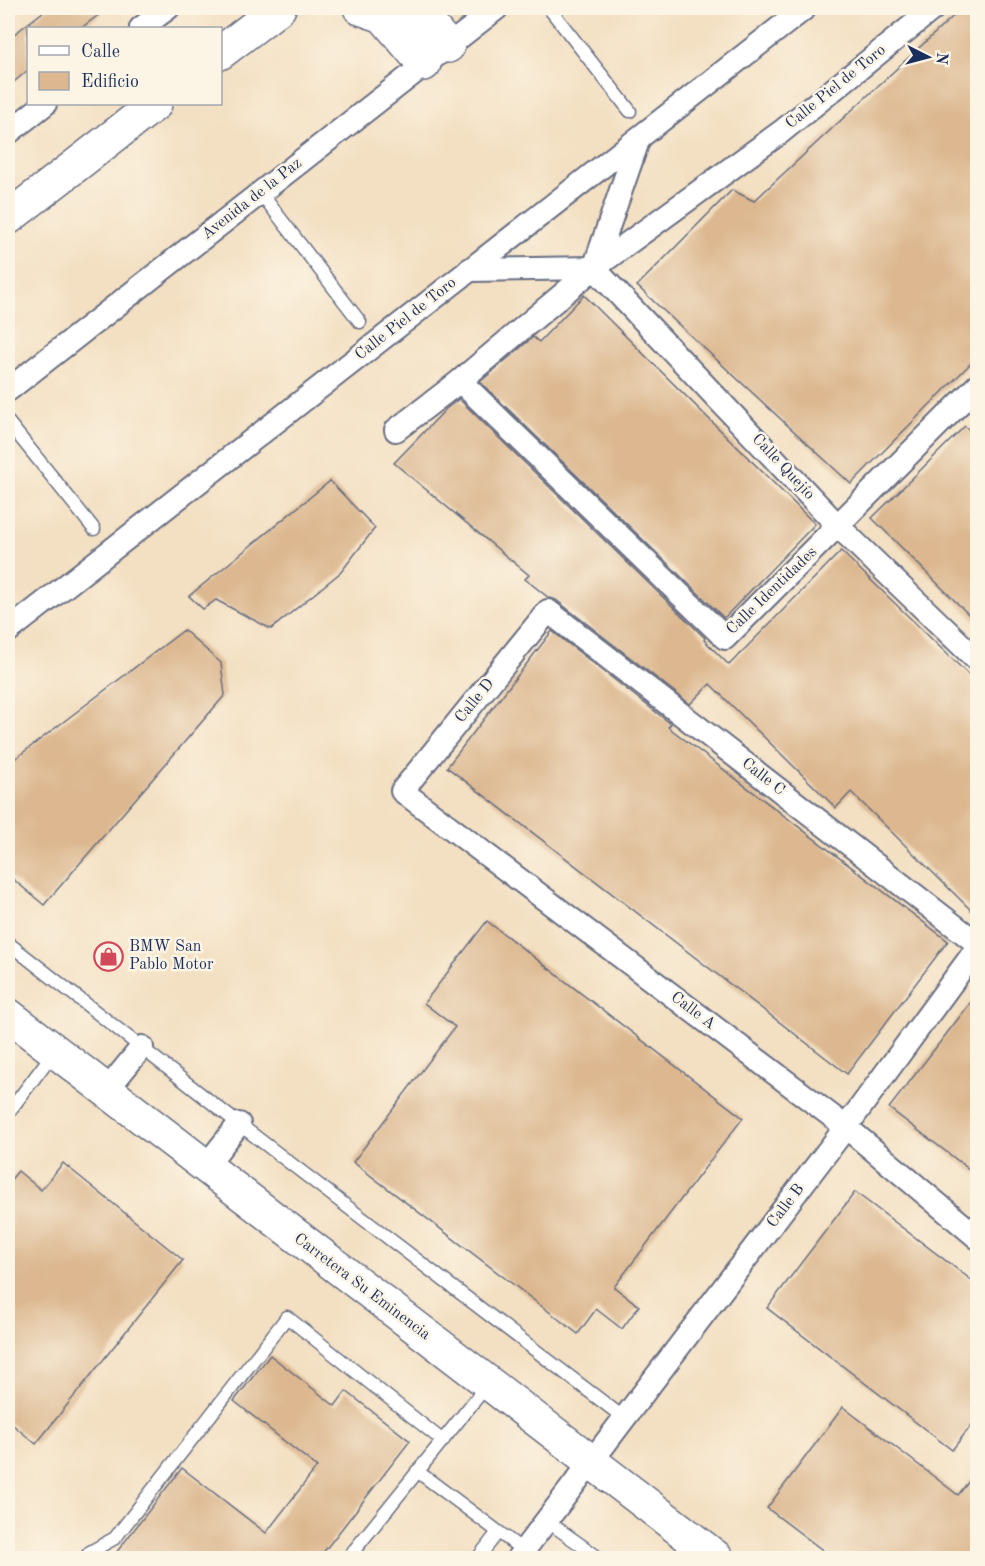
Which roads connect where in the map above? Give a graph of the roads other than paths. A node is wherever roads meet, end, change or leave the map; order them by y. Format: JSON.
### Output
{"nodes":[{"id":1,"x":168,"y":8,"type":"edge"},
{"id":2,"x":279,"y":8,"type":"edge"},
{"id":3,"x":360,"y":8,"type":"edge"},
{"id":4,"x":415,"y":8,"type":"edge"},
{"id":5,"x":497,"y":8,"type":"edge"},
{"id":6,"x":549,"y":8,"type":"edge"},
{"id":7,"x":805,"y":8,"type":"edge"},
{"id":8,"x":934,"y":8,"type":"edge"},
{"id":9,"x":142,"y":27,"type":"edge"},
{"id":10,"x":222,"y":51,"type":"edge"},
{"id":11,"x":436,"y":55,"type":"junction"},
{"id":12,"x":44,"y":105,"type":"edge"},
{"id":13,"x":154,"y":105,"type":"edge"},
{"id":14,"x":630,"y":111,"type":"dead end"},
{"id":15,"x":8,"y":133,"type":"edge"},
{"id":16,"x":639,"y":138,"type":"junction"},
{"id":17,"x":260,"y":192,"type":"junction"},
{"id":18,"x":8,"y":216,"type":"edge"},
{"id":19,"x":594,"y":268,"type":"junction"},
{"id":20,"x":469,"y":270,"type":"junction"},
{"id":21,"x":360,"y":321,"type":"dead end"},
{"id":22,"x":460,"y":381,"type":"junction"},
{"id":23,"x":8,"y":390,"type":"edge"},
{"id":24,"x":973,"y":400,"type":"edge"},
{"id":25,"x":8,"y":422,"type":"edge"},
{"id":26,"x":396,"y":430,"type":"dead end"},
{"id":27,"x":838,"y":526,"type":"junction"},
{"id":28,"x":94,"y":529,"type":"dead end"},
{"id":29,"x":548,"y":611,"type":"joint"},
{"id":30,"x":8,"y":631,"type":"edge"},
{"id":31,"x":978,"y":662,"type":"edge"},
{"id":32,"x":402,"y":791,"type":"joint"},
{"id":33,"x":8,"y":943,"type":"edge"},
{"id":34,"x":978,"y":945,"type":"edge"},
{"id":35,"x":8,"y":1015,"type":"edge"},
{"id":36,"x":142,"y":1047,"type":"junction"},
{"id":37,"x":55,"y":1051,"type":"junction"},
{"id":38,"x":106,"y":1091,"type":"junction"},
{"id":39,"x":9,"y":1108,"type":"edge"},
{"id":40,"x":238,"y":1124,"type":"junction"},
{"id":41,"x":846,"y":1127,"type":"junction"},
{"id":42,"x":205,"y":1167,"type":"junction"},
{"id":43,"x":978,"y":1238,"type":"edge"},
{"id":44,"x":489,"y":1384,"type":"junction"},
{"id":45,"x":624,"y":1418,"type":"junction"},
{"id":46,"x":443,"y":1441,"type":"junction"},
{"id":47,"x":591,"y":1462,"type":"junction"},
{"id":48,"x":417,"y":1472,"type":"junction"},
{"id":49,"x":547,"y":1521,"type":"junction"},
{"id":50,"x":498,"y":1532,"type":"junction"},
{"id":51,"x":521,"y":1555,"type":"edge"},
{"id":52,"x":85,"y":1558,"type":"edge"},
{"id":53,"x":350,"y":1558,"type":"edge"},
{"id":54,"x":478,"y":1558,"type":"edge"},
{"id":55,"x":599,"y":1558,"type":"edge"},
{"id":56,"x":717,"y":1558,"type":"edge"}],
"edges":[{"from":1,"to":9,"type":"street"},
{"from":2,"to":10,"type":"main road"},
{"from":3,"to":11,"type":"main road"},
{"from":4,"to":11,"type":"main road"},
{"from":5,"to":11,"type":"street","name":"Avenida de la Paz"},
{"from":6,"to":14,"type":"lane"},
{"from":7,"to":16,"type":"street","name":"Calle Piel de Toro"},
{"from":8,"to":19,"type":"street","name":"Calle Piel de Toro"},
{"from":11,"to":17,"type":"street","name":"Avenida de la Paz"},
{"from":12,"to":15,"type":"street"},
{"from":13,"to":18,"type":"main road"},
{"from":16,"to":19,"type":"street"},
{"from":16,"to":20,"type":"street","name":"Calle Piel de Toro"},
{"from":17,"to":21,"type":"lane"},
{"from":17,"to":23,"type":"street","name":"Avenida de la Paz"},
{"from":19,"to":20,"type":"street"},
{"from":19,"to":22,"type":"street","name":"Calle Piel de Toro"},
{"from":19,"to":27,"type":"street","name":"Calle Quejío"},
{"from":20,"to":30,"type":"street","name":"Calle Piel de Toro"},
{"from":22,"to":26,"type":"street","name":"Calle Piel de Toro"},
{"from":22,"to":27,"type":"street","name":"Calle Identidades"},
{"from":24,"to":27,"type":"street","name":"Calle Identidades"},
{"from":25,"to":28,"type":"lane"},
{"from":27,"to":31,"type":"street","name":"Calle Quejío"},
{"from":29,"to":32,"type":"street","name":"Calle D"},
{"from":29,"to":34,"type":"street","name":"Calle C"},
{"from":32,"to":41,"type":"street","name":"Calle A"},
{"from":33,"to":36,"type":"lane"},
{"from":34,"to":41,"type":"street","name":"Calle B"},
{"from":35,"to":37,"type":"main road","name":"Carretera Su Eminencia"},
{"from":36,"to":38,"type":"street"},
{"from":36,"to":40,"type":"lane"},
{"from":37,"to":38,"type":"main road","name":"Carretera Su Eminencia"},
{"from":37,"to":39,"type":"lane"},
{"from":38,"to":42,"type":"main road","name":"Carretera Su Eminencia"},
{"from":40,"to":42,"type":"street"},
{"from":40,"to":45,"type":"lane"},
{"from":41,"to":43,"type":"street","name":"Calle A"},
{"from":41,"to":45,"type":"street","name":"Calle B"},
{"from":42,"to":44,"type":"main road","name":"Carretera Su Eminencia"},
{"from":44,"to":46,"type":"lane"},
{"from":44,"to":47,"type":"main road","name":"Carretera Su Eminencia"},
{"from":45,"to":47,"type":"street","name":"Calle B"},
{"from":46,"to":48,"type":"lane"},
{"from":46,"to":52,"type":"lane"},
{"from":47,"to":49,"type":"street","name":"Calle B"},
{"from":47,"to":56,"type":"main road","name":"Carretera Su Eminencia"},
{"from":48,"to":50,"type":"lane"},
{"from":48,"to":53,"type":"lane"},
{"from":49,"to":51,"type":"street","name":"Calle B"},
{"from":49,"to":55,"type":"lane"},
{"from":50,"to":51,"type":"lane"},
{"from":50,"to":54,"type":"lane"}]}
